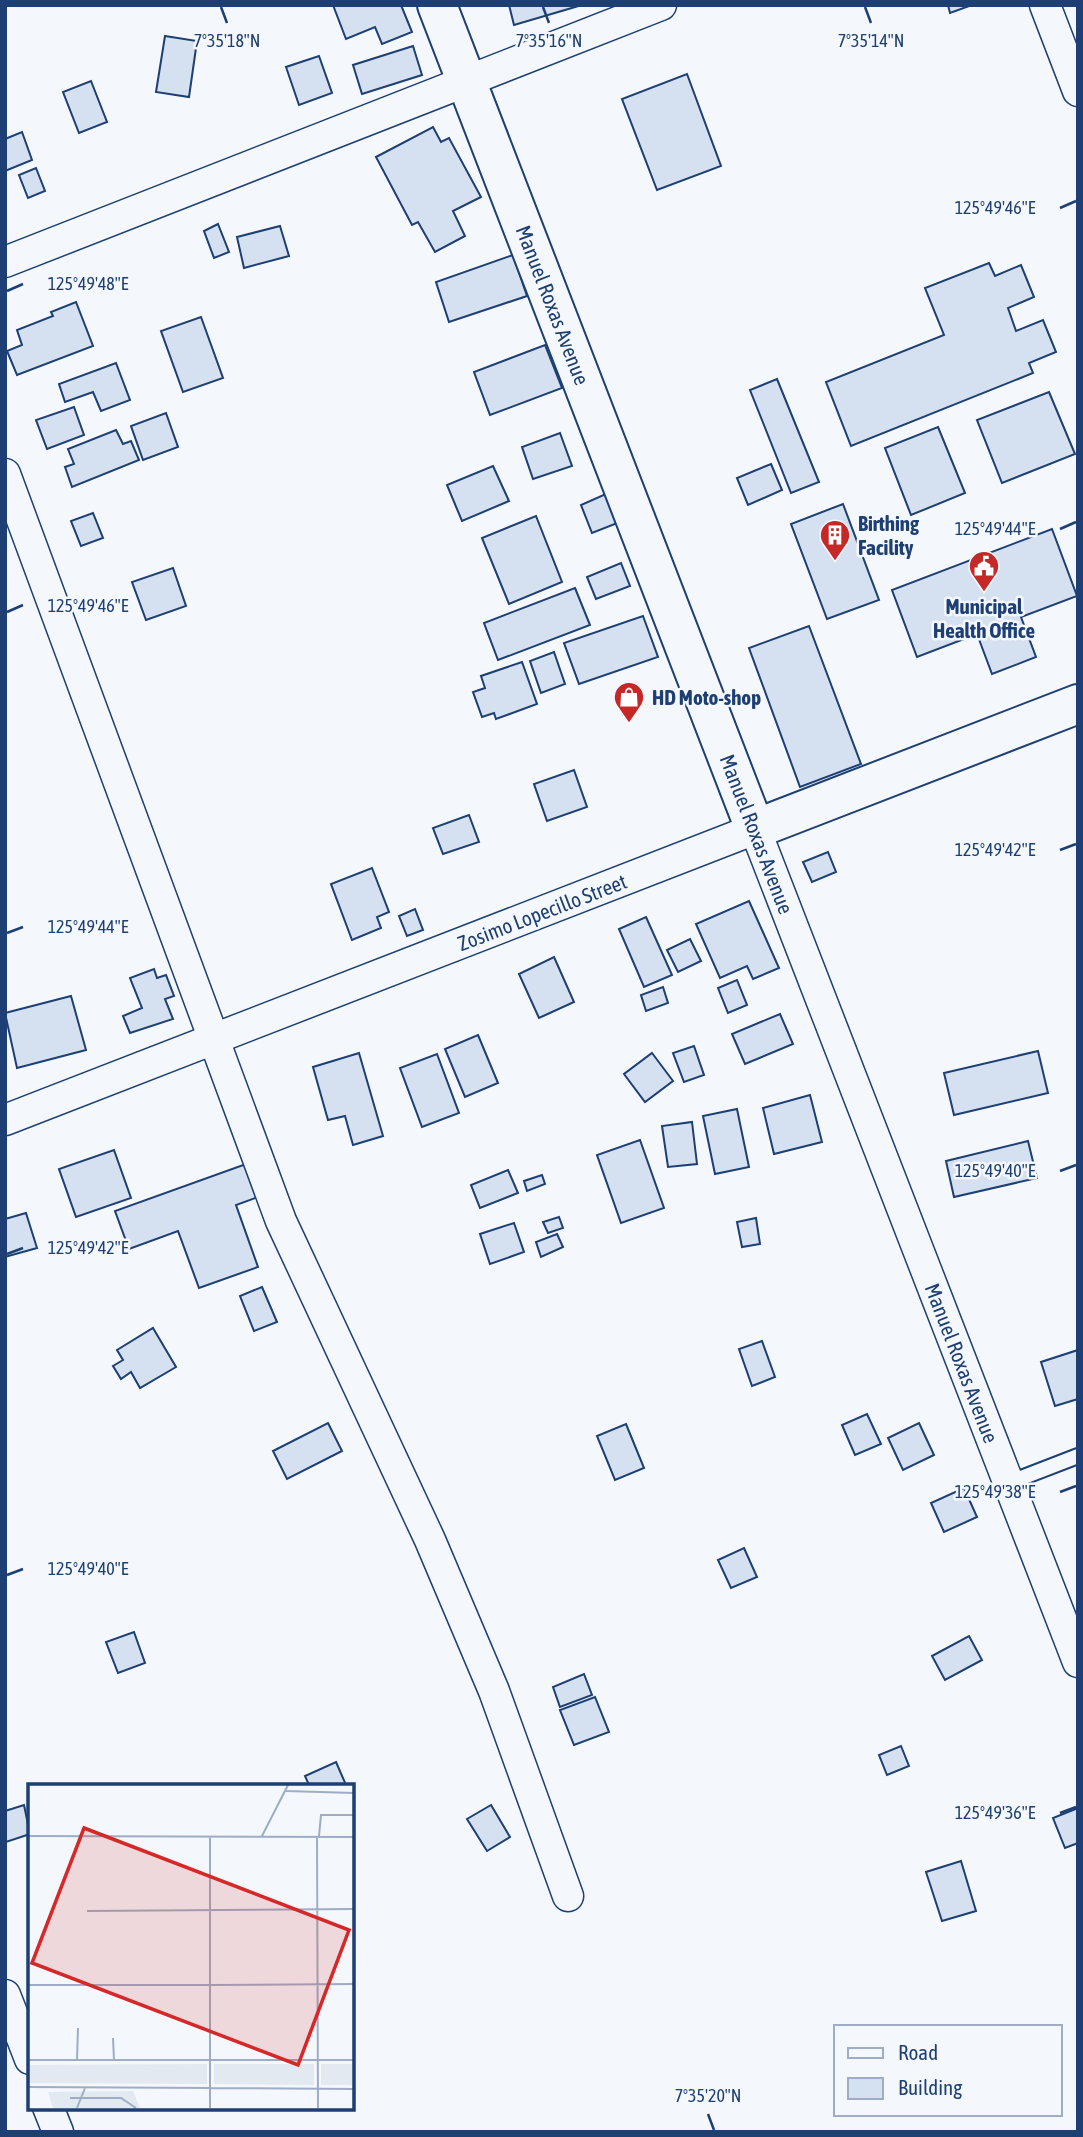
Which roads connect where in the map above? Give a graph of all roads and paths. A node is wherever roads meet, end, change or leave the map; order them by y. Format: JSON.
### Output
{"nodes":[{"id":1,"x":437,"y":5,"type":"edge"},
{"id":2,"x":661,"y":5,"type":"edge"},
{"id":3,"x":1045,"y":5,"type":"edge"},
{"id":4,"x":467,"y":82,"type":"junction"},
{"id":5,"x":1078,"y":91,"type":"edge"},
{"id":6,"x":5,"y":262,"type":"edge"},
{"id":7,"x":5,"y":474,"type":"edge"},
{"id":8,"x":1078,"y":704,"type":"edge"},
{"id":9,"x":755,"y":829,"type":"junction"},
{"id":10,"x":215,"y":1038,"type":"junction"},
{"id":11,"x":5,"y":1120,"type":"edge"},
{"id":12,"x":1078,"y":1456,"type":"edge"},
{"id":13,"x":1009,"y":1483,"type":"junction"},
{"id":14,"x":1078,"y":1662,"type":"edge"},
{"id":15,"x":568,"y":1896,"type":"dead end"},
{"id":16,"x":5,"y":1995,"type":"edge"},
{"id":17,"x":28,"y":2054,"type":"edge"},
{"id":18,"x":49,"y":2109,"type":"edge"},
{"id":19,"x":58,"y":2132,"type":"edge"}],
"edges":[{"from":1,"to":4,"type":"main road","name":"Manuel Roxas Avenue"},
{"from":2,"to":4,"type":"street"},
{"from":3,"to":5,"type":"street"},
{"from":4,"to":6,"type":"street"},
{"from":4,"to":9,"type":"main road","name":"Manuel Roxas Avenue"},
{"from":7,"to":10,"type":"street"},
{"from":8,"to":9,"type":"main road","name":"Zosimo Lopecillo Street"},
{"from":9,"to":10,"type":"street","name":"Zosimo Lopecillo Street"},
{"from":9,"to":13,"type":"street","name":"Manuel Roxas Avenue"},
{"from":10,"to":11,"type":"street","name":"Zosimo Lopecillo Street"},
{"from":10,"to":15,"type":"street"},
{"from":12,"to":13,"type":"lane"},
{"from":13,"to":14,"type":"street","name":"Manuel Roxas Avenue"},
{"from":16,"to":17,"type":"street"},
{"from":18,"to":19,"type":"street"}]}
